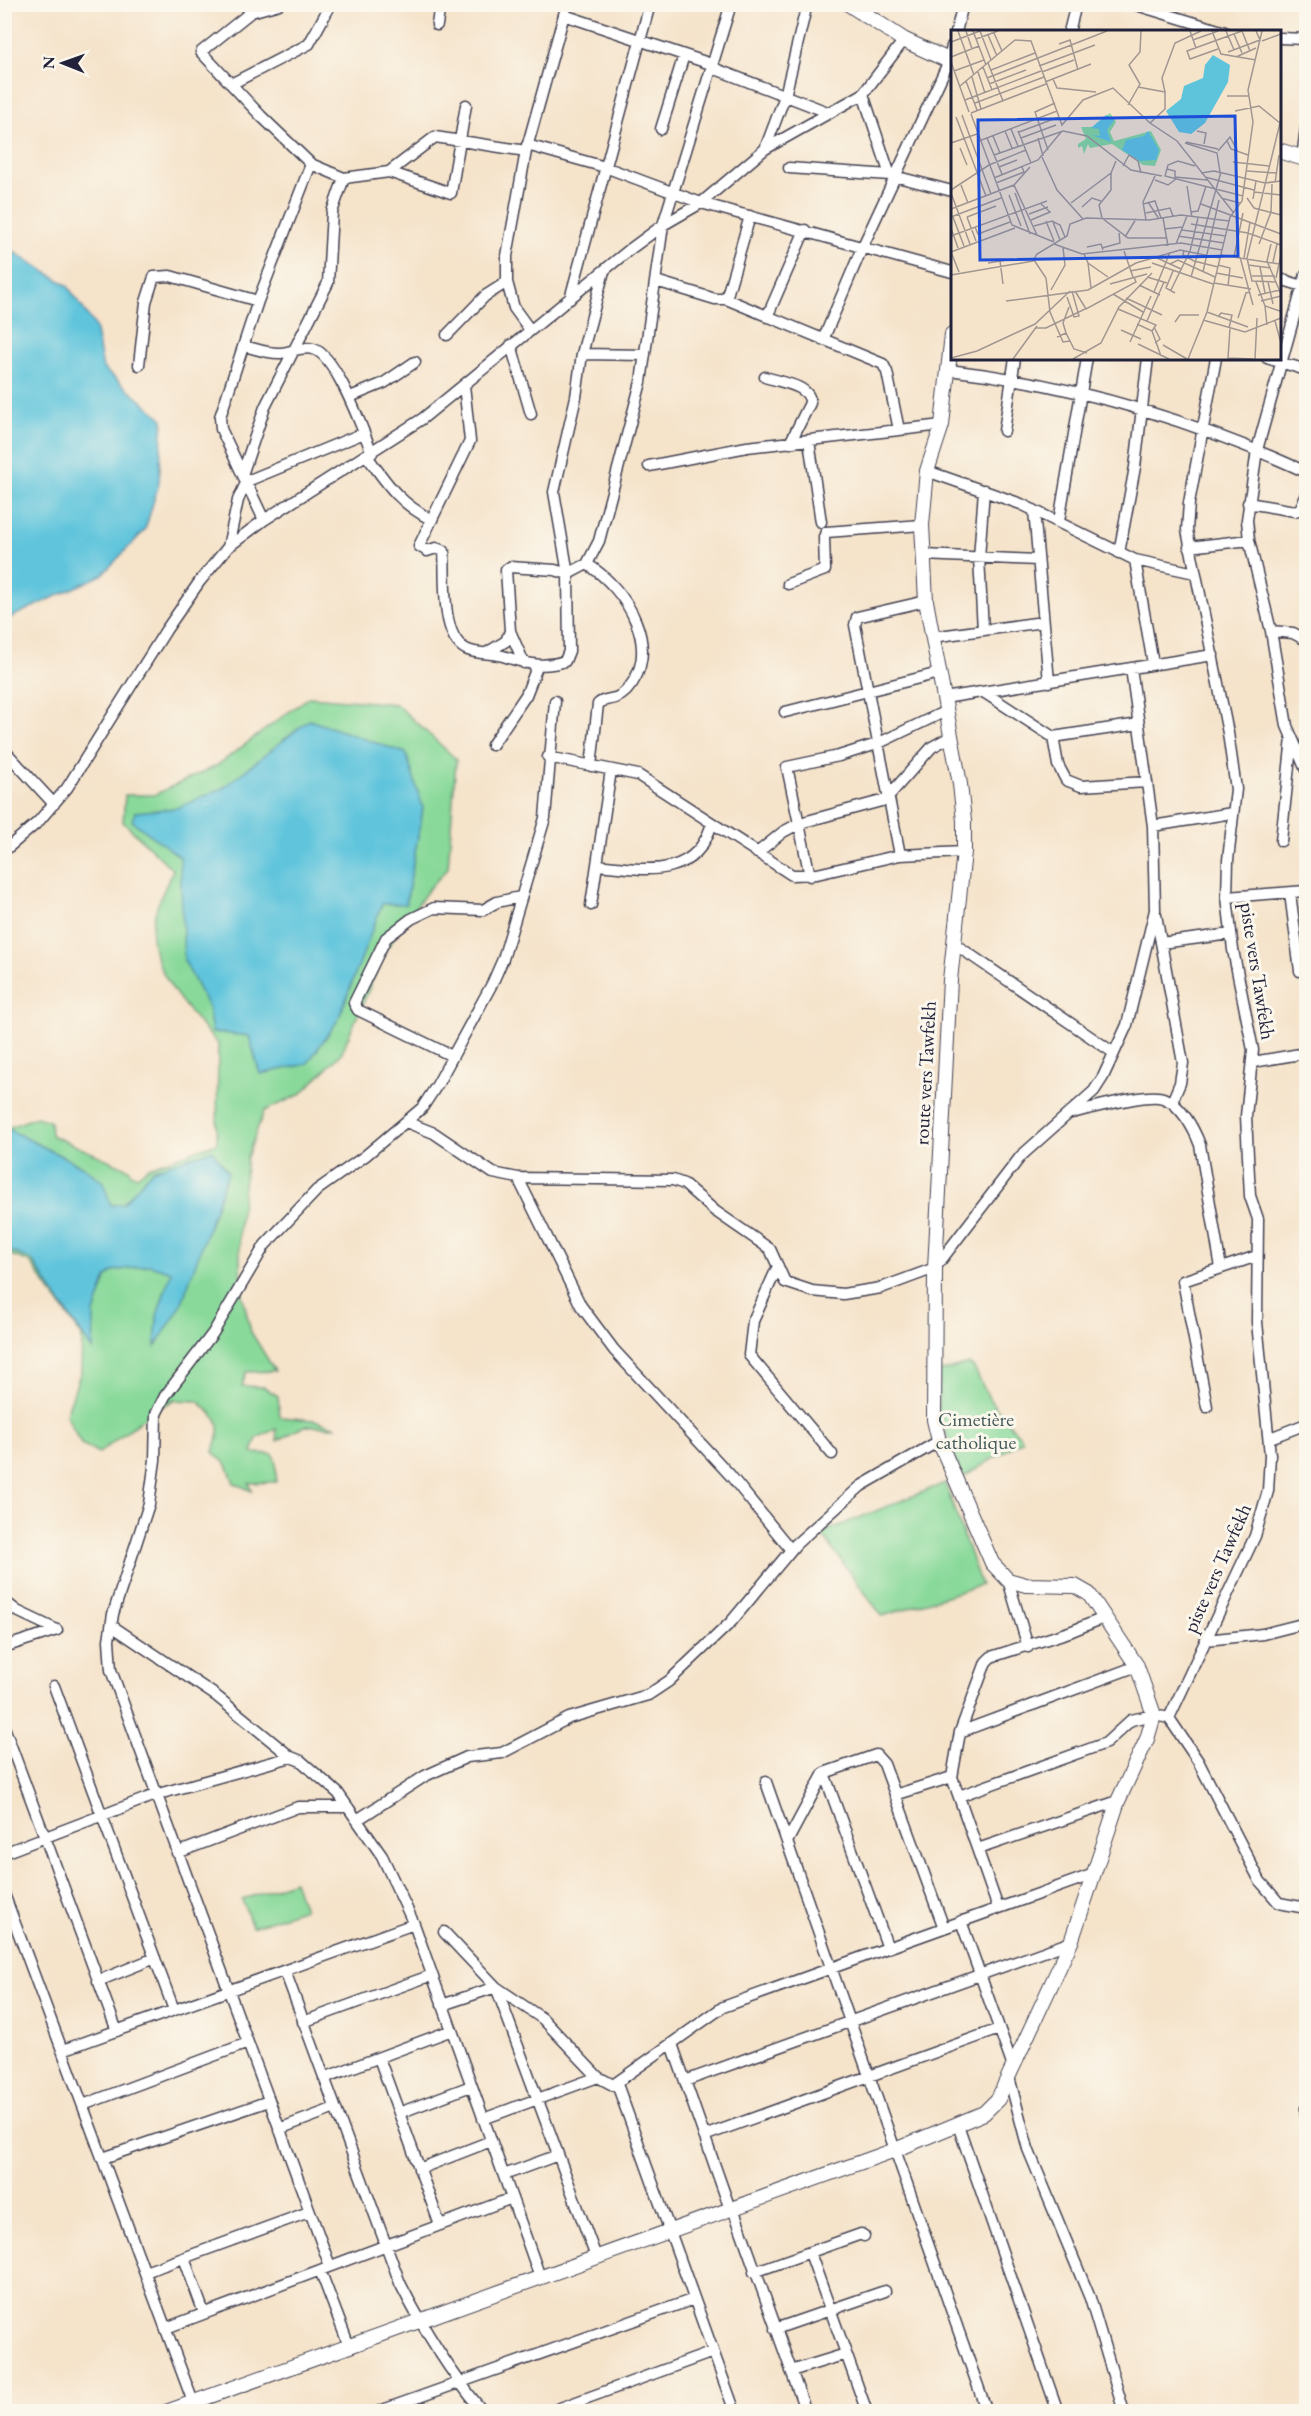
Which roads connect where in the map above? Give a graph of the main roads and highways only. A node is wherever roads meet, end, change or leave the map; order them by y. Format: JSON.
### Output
{"nodes":[{"id":1,"x":849,"y":4,"type":"edge"},
{"id":2,"x":866,"y":9,"type":"edge"},
{"id":3,"x":951,"y":56,"type":"edge"},
{"id":4,"x":1281,"y":151,"type":"edge"},
{"id":5,"x":1304,"y":158,"type":"edge"}],
"edges":[{"from":1,"to":2,"type":"main road"},
{"from":2,"to":3,"type":"main road"},
{"from":4,"to":5,"type":"main road"}]}
